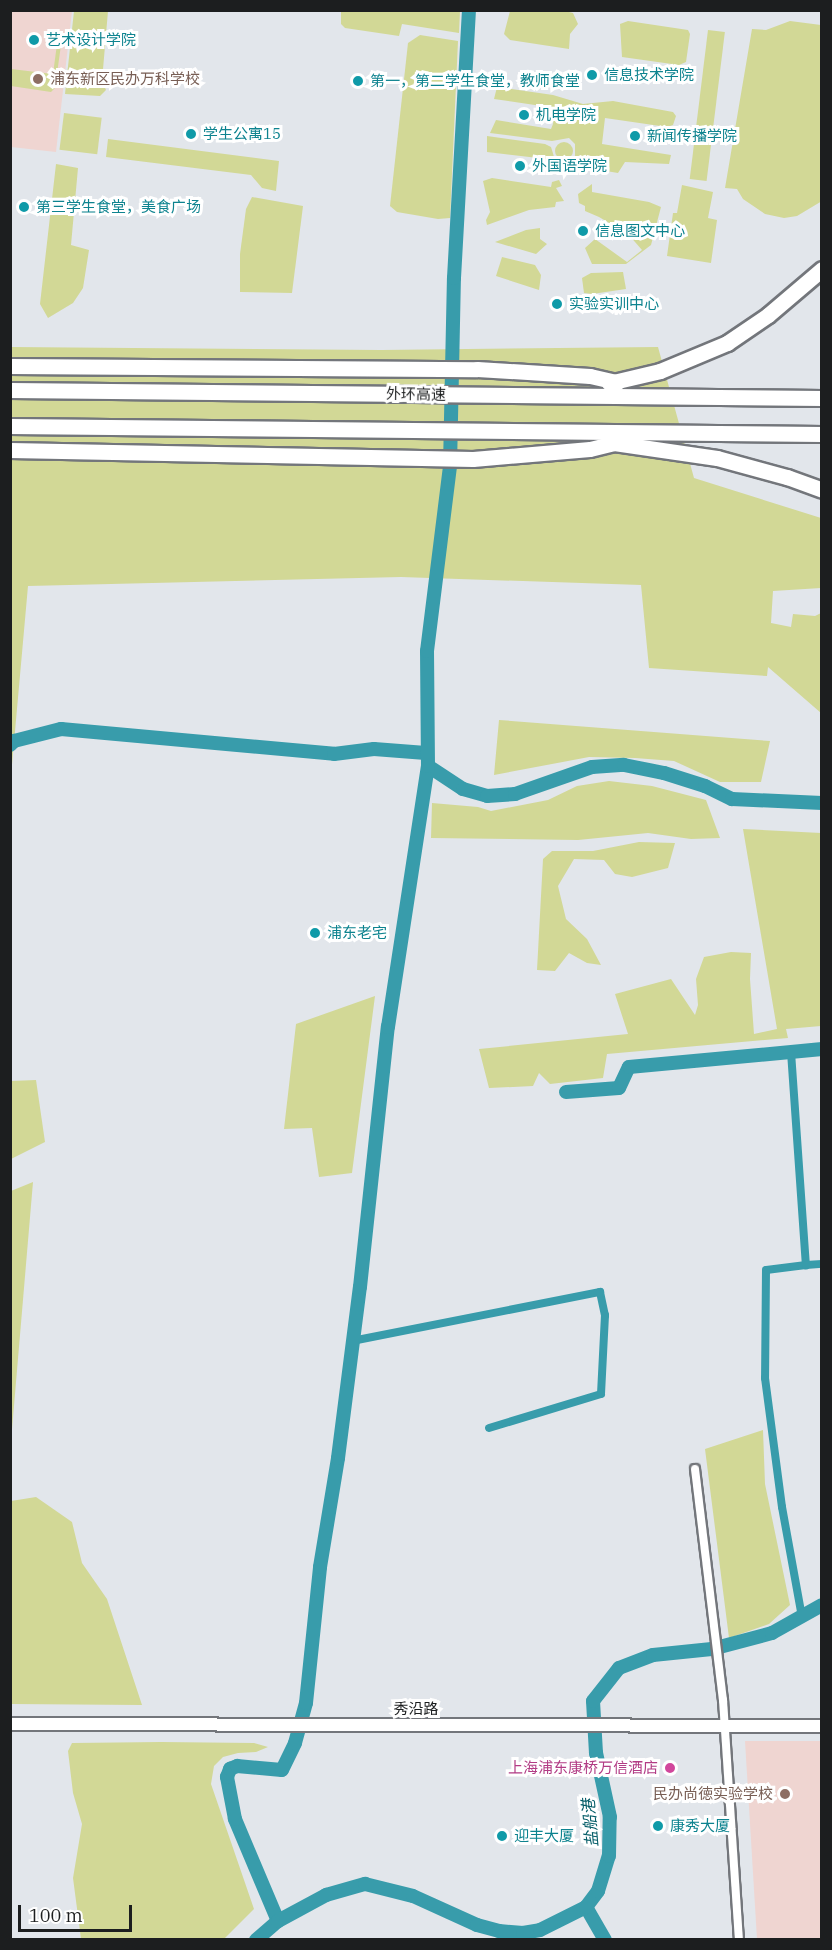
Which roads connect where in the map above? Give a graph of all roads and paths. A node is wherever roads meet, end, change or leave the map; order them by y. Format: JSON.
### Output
{"nodes":[{"id":1,"x":822,"y":269,"type":"edge"},
{"id":2,"x":10,"y":366,"type":"edge"},
{"id":3,"x":617,"y":382,"type":"junction"},
{"id":4,"x":10,"y":390,"type":"edge"},
{"id":5,"x":534,"y":395,"type":"junction"},
{"id":6,"x":822,"y":398,"type":"edge"},
{"id":7,"x":10,"y":426,"type":"edge"},
{"id":8,"x":592,"y":432,"type":"junction"},
{"id":9,"x":822,"y":434,"type":"edge"},
{"id":10,"x":614,"y":443,"type":"junction"},
{"id":11,"x":10,"y":450,"type":"edge"},
{"id":12,"x":822,"y":490,"type":"edge"},
{"id":13,"x":695,"y":1469,"type":"dead end"},
{"id":14,"x":10,"y":1725,"type":"edge"},
{"id":15,"x":725,"y":1725,"type":"junction"},
{"id":16,"x":822,"y":1726,"type":"edge"},
{"id":17,"x":739,"y":1940,"type":"edge"}],
"edges":[{"from":1,"to":3,"type":"highway"},
{"from":2,"to":3,"type":"highway"},
{"from":3,"to":5,"type":"highway"},
{"from":4,"to":5,"type":"highway","name":"外环高速"},
{"from":5,"to":6,"type":"highway","name":"外环高速"},
{"from":7,"to":8,"type":"highway"},
{"from":8,"to":9,"type":"highway"},
{"from":8,"to":10,"type":"highway"},
{"from":10,"to":11,"type":"highway"},
{"from":10,"to":12,"type":"highway"},
{"from":13,"to":15,"type":"street"},
{"from":14,"to":15,"type":"main road","name":"秀沿路"},
{"from":15,"to":16,"type":"main road","name":"秀沿路"},
{"from":15,"to":17,"type":"street"}]}
